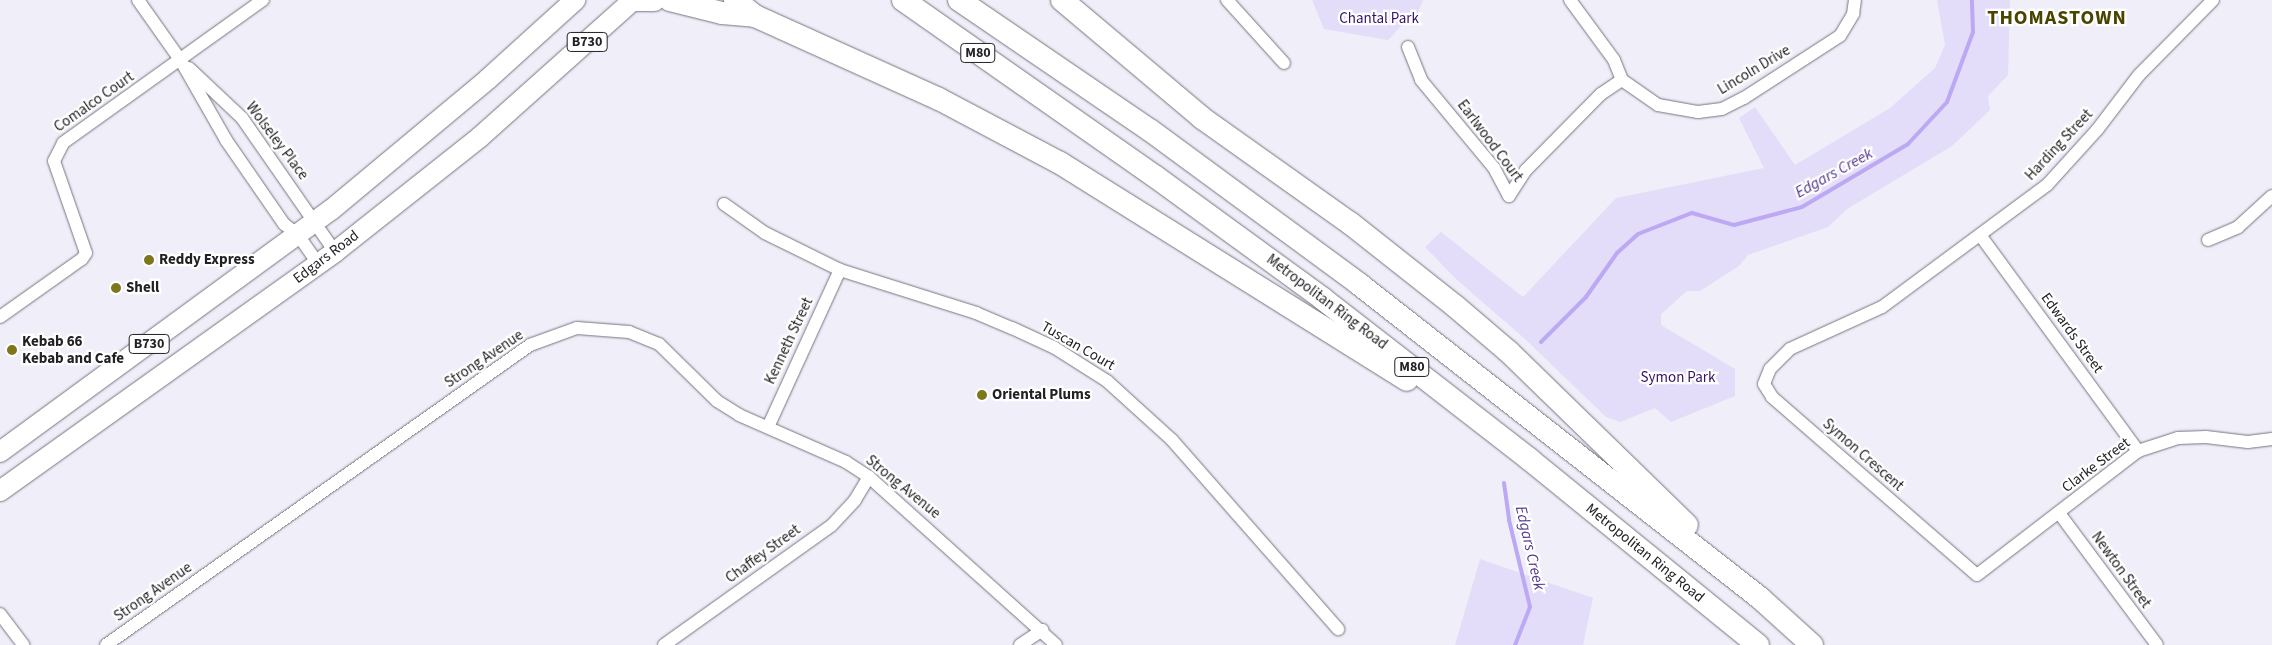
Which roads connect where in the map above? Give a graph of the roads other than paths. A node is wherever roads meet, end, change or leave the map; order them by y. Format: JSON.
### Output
{"nodes":[{"id":1,"x":138,"y":0,"type":"edge"},
{"id":2,"x":264,"y":0,"type":"edge"},
{"id":3,"x":575,"y":0,"type":"edge"},
{"id":4,"x":634,"y":0,"type":"edge"},
{"id":5,"x":654,"y":0,"type":"edge"},
{"id":6,"x":670,"y":0,"type":"edge"},
{"id":7,"x":735,"y":0,"type":"edge"},
{"id":8,"x":903,"y":0,"type":"edge"},
{"id":9,"x":959,"y":0,"type":"edge"},
{"id":10,"x":1062,"y":0,"type":"edge"},
{"id":11,"x":1227,"y":0,"type":"edge"},
{"id":12,"x":1570,"y":0,"type":"edge"},
{"id":13,"x":1855,"y":0,"type":"edge"},
{"id":14,"x":2213,"y":0,"type":"edge"},
{"id":15,"x":755,"y":16,"type":"junction"},
{"id":16,"x":1408,"y":47,"type":"dead end"},
{"id":17,"x":181,"y":61,"type":"junction"},
{"id":18,"x":1284,"y":63,"type":"dead end"},
{"id":19,"x":1622,"y":80,"type":"junction"},
{"id":20,"x":2272,"y":196,"type":"edge"},
{"id":21,"x":724,"y":204,"type":"dead end"},
{"id":22,"x":316,"y":221,"type":"junction"},
{"id":23,"x":298,"y":235,"type":"junction"},
{"id":24,"x":1980,"y":235,"type":"junction"},
{"id":25,"x":2208,"y":240,"type":"dead end"},
{"id":26,"x":335,"y":252,"type":"junction"},
{"id":27,"x":318,"y":264,"type":"junction"},
{"id":28,"x":840,"y":270,"type":"junction"},
{"id":29,"x":1882,"y":307,"type":"joint"},
{"id":30,"x":0,"y":317,"type":"edge"},
{"id":31,"x":768,"y":427,"type":"junction"},
{"id":32,"x":2272,"y":440,"type":"edge"},
{"id":33,"x":2138,"y":451,"type":"junction"},
{"id":34,"x":0,"y":452,"type":"edge"},
{"id":35,"x":1529,"y":459,"type":"junction"},
{"id":36,"x":869,"y":477,"type":"junction"},
{"id":37,"x":0,"y":491,"type":"edge"},
{"id":38,"x":2059,"y":513,"type":"junction"},
{"id":39,"x":1760,"y":598,"type":"junction"},
{"id":40,"x":0,"y":614,"type":"edge"},
{"id":41,"x":1338,"y":629,"type":"dead end"},
{"id":42,"x":1042,"y":630,"type":"junction"},
{"id":43,"x":23,"y":645,"type":"edge"},
{"id":44,"x":106,"y":645,"type":"edge"},
{"id":45,"x":664,"y":645,"type":"edge"},
{"id":46,"x":1020,"y":645,"type":"edge"},
{"id":47,"x":1056,"y":645,"type":"edge"},
{"id":48,"x":1758,"y":645,"type":"edge"},
{"id":49,"x":1812,"y":645,"type":"edge"},
{"id":50,"x":2157,"y":645,"type":"edge"}],
"edges":[{"from":1,"to":17,"type":"street","name":"Wolseley Place"},
{"from":2,"to":17,"type":"street"},
{"from":3,"to":22,"type":"main road","number":"B730"},
{"from":4,"to":5,"type":"highway"},
{"from":4,"to":26,"type":"main road","name":"Edgars Road","number":"B730"},
{"from":6,"to":15,"type":"highway"},
{"from":7,"to":15,"type":"highway"},
{"from":8,"to":35,"type":"highway","name":"Metropolitan Ring Road","number":"M80"},
{"from":9,"to":39,"type":"highway","number":"M80"},
{"from":10,"to":39,"type":"highway"},
{"from":11,"to":18,"type":"street"},
{"from":12,"to":19,"type":"street"},
{"from":13,"to":19,"type":"street","name":"Lincoln Drive"},
{"from":14,"to":24,"type":"street","name":"Harding Street"},
{"from":15,"to":35,"type":"highway"},
{"from":16,"to":19,"type":"street","name":"Earlwood Court"},
{"from":17,"to":22,"type":"street","name":"Wolseley Place"},
{"from":17,"to":23,"type":"street","name":"Wolseley Place"},
{"from":17,"to":30,"type":"street","name":"Comalco Court"},
{"from":20,"to":25,"type":"street"},
{"from":21,"to":28,"type":"street","name":"Tuscan Court"},
{"from":22,"to":23,"type":"main road","number":"B730"},
{"from":22,"to":26,"type":"street","name":"Wolseley Place"},
{"from":23,"to":27,"type":"street","name":"Wolseley Place"},
{"from":23,"to":34,"type":"main road","number":"B730"},
{"from":24,"to":29,"type":"street","name":"Harding Street"},
{"from":24,"to":33,"type":"street","name":"Edwards Street"},
{"from":26,"to":27,"type":"main road","name":"Edgars Road","number":"B730"},
{"from":27,"to":37,"type":"main road","name":"Edgars Road","number":"B730"},
{"from":28,"to":31,"type":"street","name":"Kenneth Street"},
{"from":28,"to":41,"type":"street","name":"Tuscan Court"},
{"from":29,"to":38,"type":"street","name":"Symon Crescent"},
{"from":31,"to":36,"type":"street","name":"Strong Avenue"},
{"from":31,"to":44,"type":"street","name":"Strong Avenue"},
{"from":32,"to":33,"type":"street","name":"Clarke Street"},
{"from":33,"to":38,"type":"street","name":"Clarke Street"},
{"from":35,"to":48,"type":"highway","name":"Metropolitan Ring Road","number":"M80"},
{"from":36,"to":42,"type":"street","name":"Strong Avenue"},
{"from":36,"to":45,"type":"street","name":"Chaffey Street"},
{"from":38,"to":50,"type":"street","name":"Newton Street"},
{"from":39,"to":49,"type":"highway","number":"M80"},
{"from":40,"to":43,"type":"street"},
{"from":42,"to":46,"type":"street"},
{"from":42,"to":47,"type":"street","name":"Strong Avenue"}]}
